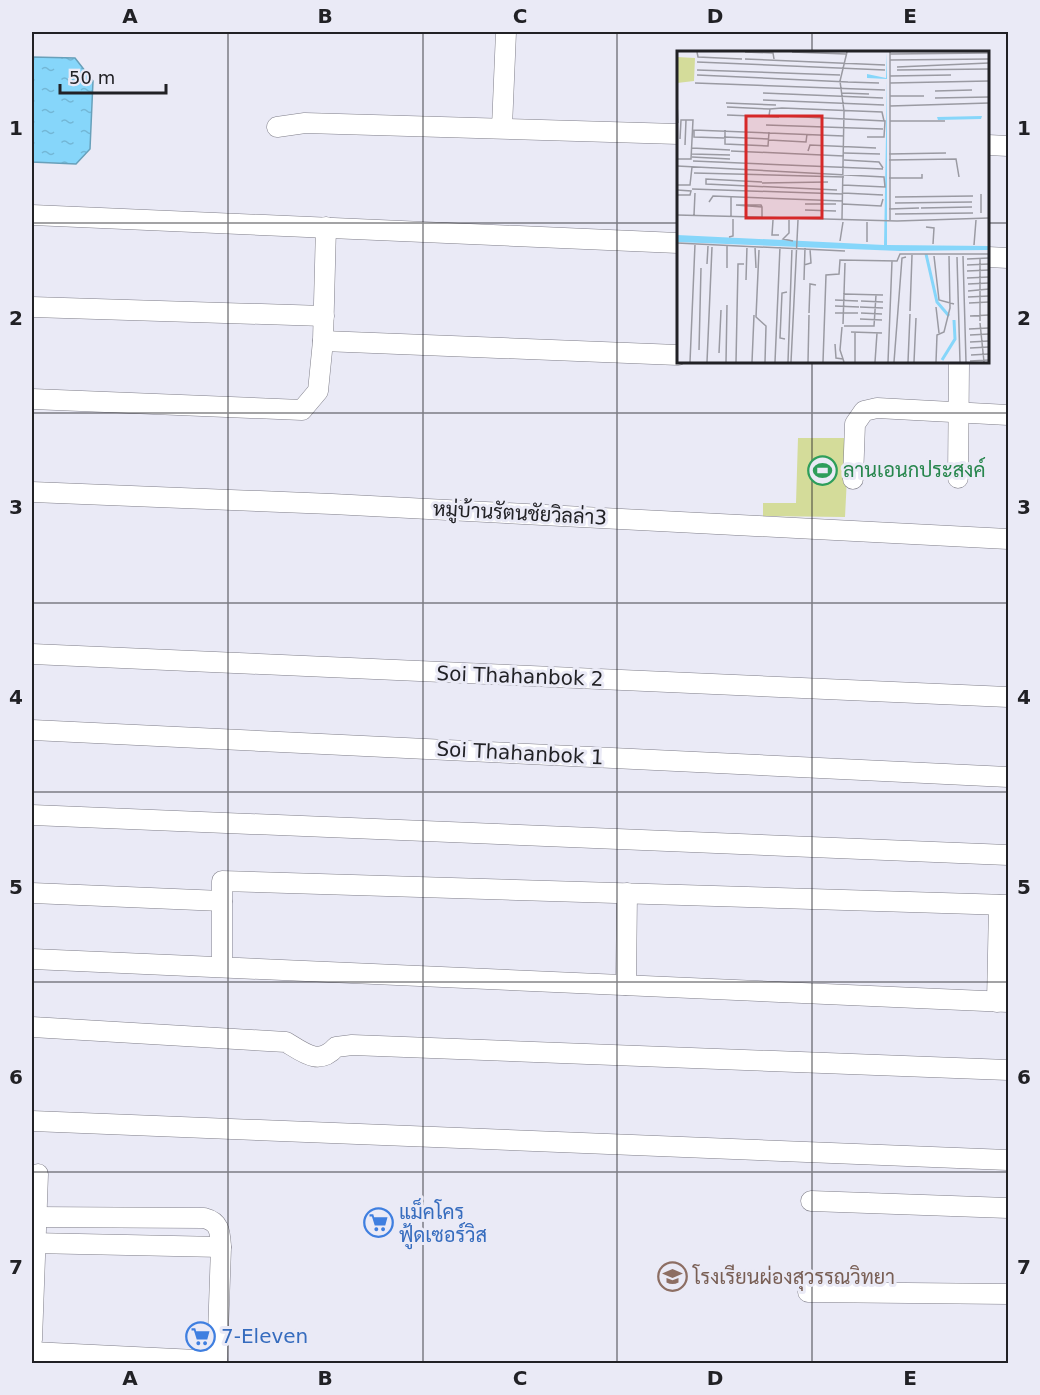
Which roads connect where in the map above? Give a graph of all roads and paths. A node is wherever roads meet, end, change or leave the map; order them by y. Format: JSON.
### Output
{"nodes":[{"id":1,"x":506,"y":32,"type":"edge"},
{"id":2,"x":277,"y":127,"type":"dead end"},
{"id":3,"x":502,"y":127,"type":"junction"},
{"id":4,"x":677,"y":134,"type":"edge"},
{"id":5,"x":989,"y":145,"type":"edge"},
{"id":6,"x":1008,"y":146,"type":"edge"},
{"id":7,"x":32,"y":215,"type":"edge"},
{"id":8,"x":326,"y":227,"type":"junction"},
{"id":9,"x":677,"y":243,"type":"edge"},
{"id":10,"x":989,"y":257,"type":"edge"},
{"id":11,"x":1008,"y":258,"type":"edge"},
{"id":12,"x":32,"y":307,"type":"edge"},
{"id":13,"x":324,"y":316,"type":"junction"},
{"id":14,"x":323,"y":340,"type":"junction"},
{"id":15,"x":677,"y":355,"type":"edge"},
{"id":16,"x":959,"y":364,"type":"dead end"},
{"id":17,"x":32,"y":399,"type":"edge"},
{"id":18,"x":958,"y":414,"type":"junction"},
{"id":19,"x":1008,"y":415,"type":"edge"},
{"id":20,"x":853,"y":478,"type":"dead end"},
{"id":21,"x":958,"y":478,"type":"dead end"},
{"id":22,"x":32,"y":492,"type":"edge"},
{"id":23,"x":1008,"y":539,"type":"edge"},
{"id":24,"x":32,"y":654,"type":"edge"},
{"id":25,"x":1008,"y":697,"type":"edge"},
{"id":26,"x":32,"y":730,"type":"edge"},
{"id":27,"x":1008,"y":777,"type":"edge"},
{"id":28,"x":32,"y":815,"type":"edge"},
{"id":29,"x":1008,"y":855,"type":"edge"},
{"id":30,"x":32,"y":893,"type":"edge"},
{"id":31,"x":627,"y":893,"type":"junction"},
{"id":32,"x":222,"y":901,"type":"junction"},
{"id":33,"x":1004,"y":905,"type":"edge"},
{"id":34,"x":32,"y":959,"type":"edge"},
{"id":35,"x":222,"y":967,"type":"junction"},
{"id":36,"x":626,"y":985,"type":"junction"},
{"id":37,"x":1003,"y":1002,"type":"edge"},
{"id":38,"x":32,"y":1027,"type":"edge"},
{"id":39,"x":1008,"y":1070,"type":"edge"},
{"id":40,"x":32,"y":1121,"type":"edge"},
{"id":41,"x":1008,"y":1160,"type":"edge"},
{"id":42,"x":38,"y":1174,"type":"dead end"},
{"id":43,"x":811,"y":1201,"type":"dead end"},
{"id":44,"x":1008,"y":1208,"type":"edge"},
{"id":45,"x":34,"y":1217,"type":"edge"},
{"id":46,"x":125,"y":1218,"type":"junction"},
{"id":47,"x":33,"y":1243,"type":"edge"},
{"id":48,"x":125,"y":1245,"type":"junction"},
{"id":49,"x":221,"y":1247,"type":"junction"},
{"id":50,"x":808,"y":1292,"type":"dead end"},
{"id":51,"x":1008,"y":1294,"type":"edge"},
{"id":52,"x":32,"y":1340,"type":"edge"},
{"id":53,"x":32,"y":1352,"type":"edge"},
{"id":54,"x":217,"y":1362,"type":"edge"}],
"edges":[{"from":1,"to":3,"type":"street"},
{"from":2,"to":3,"type":"street"},
{"from":3,"to":4,"type":"street"},
{"from":5,"to":6,"type":"street"},
{"from":7,"to":8,"type":"street"},
{"from":8,"to":9,"type":"street"},
{"from":8,"to":13,"type":"street"},
{"from":10,"to":11,"type":"street"},
{"from":12,"to":13,"type":"street"},
{"from":13,"to":14,"type":"street"},
{"from":14,"to":15,"type":"street"},
{"from":14,"to":17,"type":"street"},
{"from":16,"to":18,"type":"street"},
{"from":18,"to":19,"type":"street"},
{"from":18,"to":20,"type":"street"},
{"from":18,"to":21,"type":"street"},
{"from":22,"to":23,"type":"street","name":"หมู่บ้านรัตนชัยวิลล่า3"},
{"from":24,"to":25,"type":"street","name":"Soi Thahanbok 2"},
{"from":26,"to":27,"type":"street","name":"Soi Thahanbok 1"},
{"from":28,"to":29,"type":"street"},
{"from":30,"to":32,"type":"street"},
{"from":31,"to":32,"type":"street"},
{"from":31,"to":33,"type":"street"},
{"from":31,"to":36,"type":"street"},
{"from":32,"to":35,"type":"street"},
{"from":33,"to":37,"type":"street"},
{"from":34,"to":35,"type":"street"},
{"from":35,"to":36,"type":"street"},
{"from":36,"to":37,"type":"street"},
{"from":38,"to":39,"type":"street"},
{"from":40,"to":41,"type":"street"},
{"from":42,"to":45,"type":"street"},
{"from":43,"to":44,"type":"street"},
{"from":45,"to":46,"type":"street"},
{"from":45,"to":47,"type":"street"},
{"from":46,"to":48,"type":"street"},
{"from":46,"to":49,"type":"street"},
{"from":47,"to":48,"type":"street"},
{"from":47,"to":52,"type":"street"},
{"from":48,"to":49,"type":"street"},
{"from":49,"to":54,"type":"street"},
{"from":50,"to":51,"type":"street"},
{"from":53,"to":54,"type":"street"}]}
